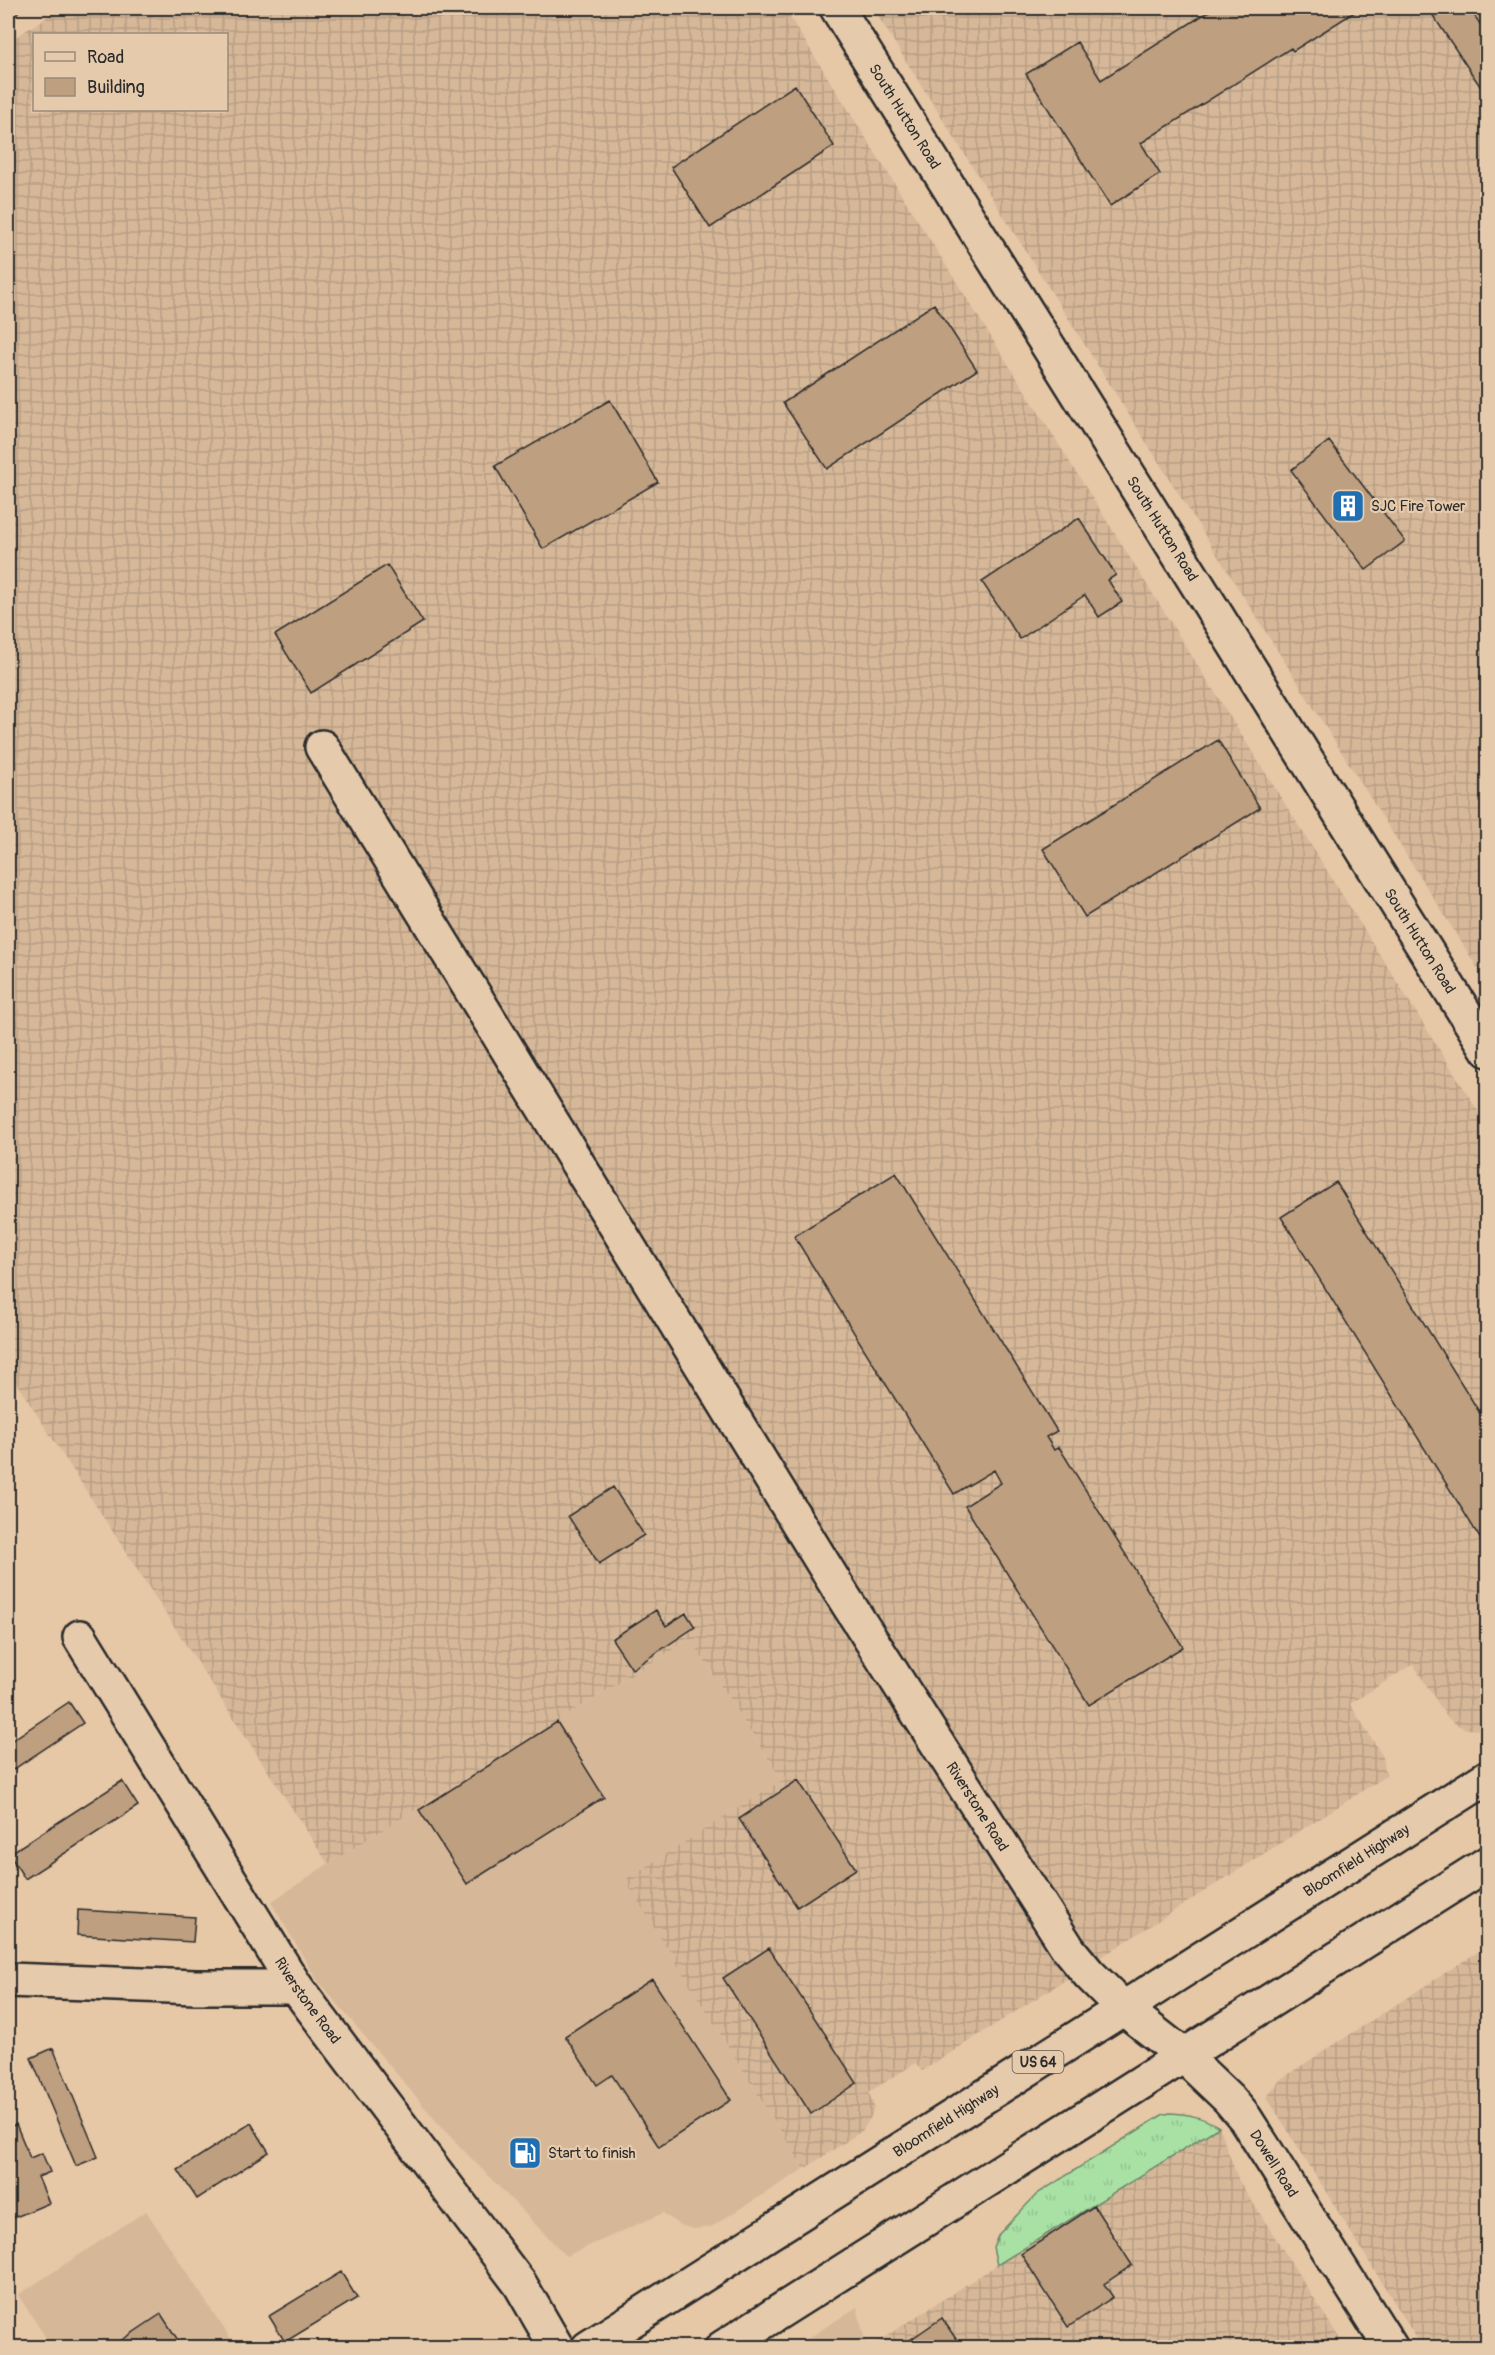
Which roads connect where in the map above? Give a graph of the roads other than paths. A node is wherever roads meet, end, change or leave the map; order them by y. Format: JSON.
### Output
{"nodes":[{"id":1,"x":837,"y":8,"type":"edge"},
{"id":2,"x":322,"y":747,"type":"dead end"},
{"id":3,"x":1488,"y":1050,"type":"edge"},
{"id":4,"x":80,"y":1637,"type":"dead end"},
{"id":5,"x":1488,"y":1777,"type":"edge"},
{"id":6,"x":1488,"y":1863,"type":"edge"},
{"id":7,"x":8,"y":1980,"type":"edge"},
{"id":8,"x":296,"y":1987,"type":"junction"},
{"id":9,"x":1123,"y":2008,"type":"junction"},
{"id":10,"x":1183,"y":2055,"type":"junction"},
{"id":11,"x":557,"y":2348,"type":"edge"},
{"id":12,"x":588,"y":2348,"type":"edge"},
{"id":13,"x":722,"y":2348,"type":"edge"},
{"id":14,"x":1391,"y":2348,"type":"edge"}],
"edges":[{"from":1,"to":3,"type":"main road","name":"South Hutton Road"},
{"from":2,"to":9,"type":"main road","name":"Riverstone Road"},
{"from":4,"to":8,"type":"main road","name":"Riverstone Road"},
{"from":5,"to":9,"type":"main road","name":"Bloomfield Highway","number":"US 64"},
{"from":6,"to":10,"type":"main road"},
{"from":7,"to":8,"type":"main road"},
{"from":8,"to":11,"type":"main road","name":"Riverstone Road"},
{"from":9,"to":10,"type":"main road","name":"Dowell Road"},
{"from":9,"to":12,"type":"main road","name":"Bloomfield Highway","number":"US 64"},
{"from":10,"to":13,"type":"main road"},
{"from":10,"to":14,"type":"main road","name":"Dowell Road"}]}
